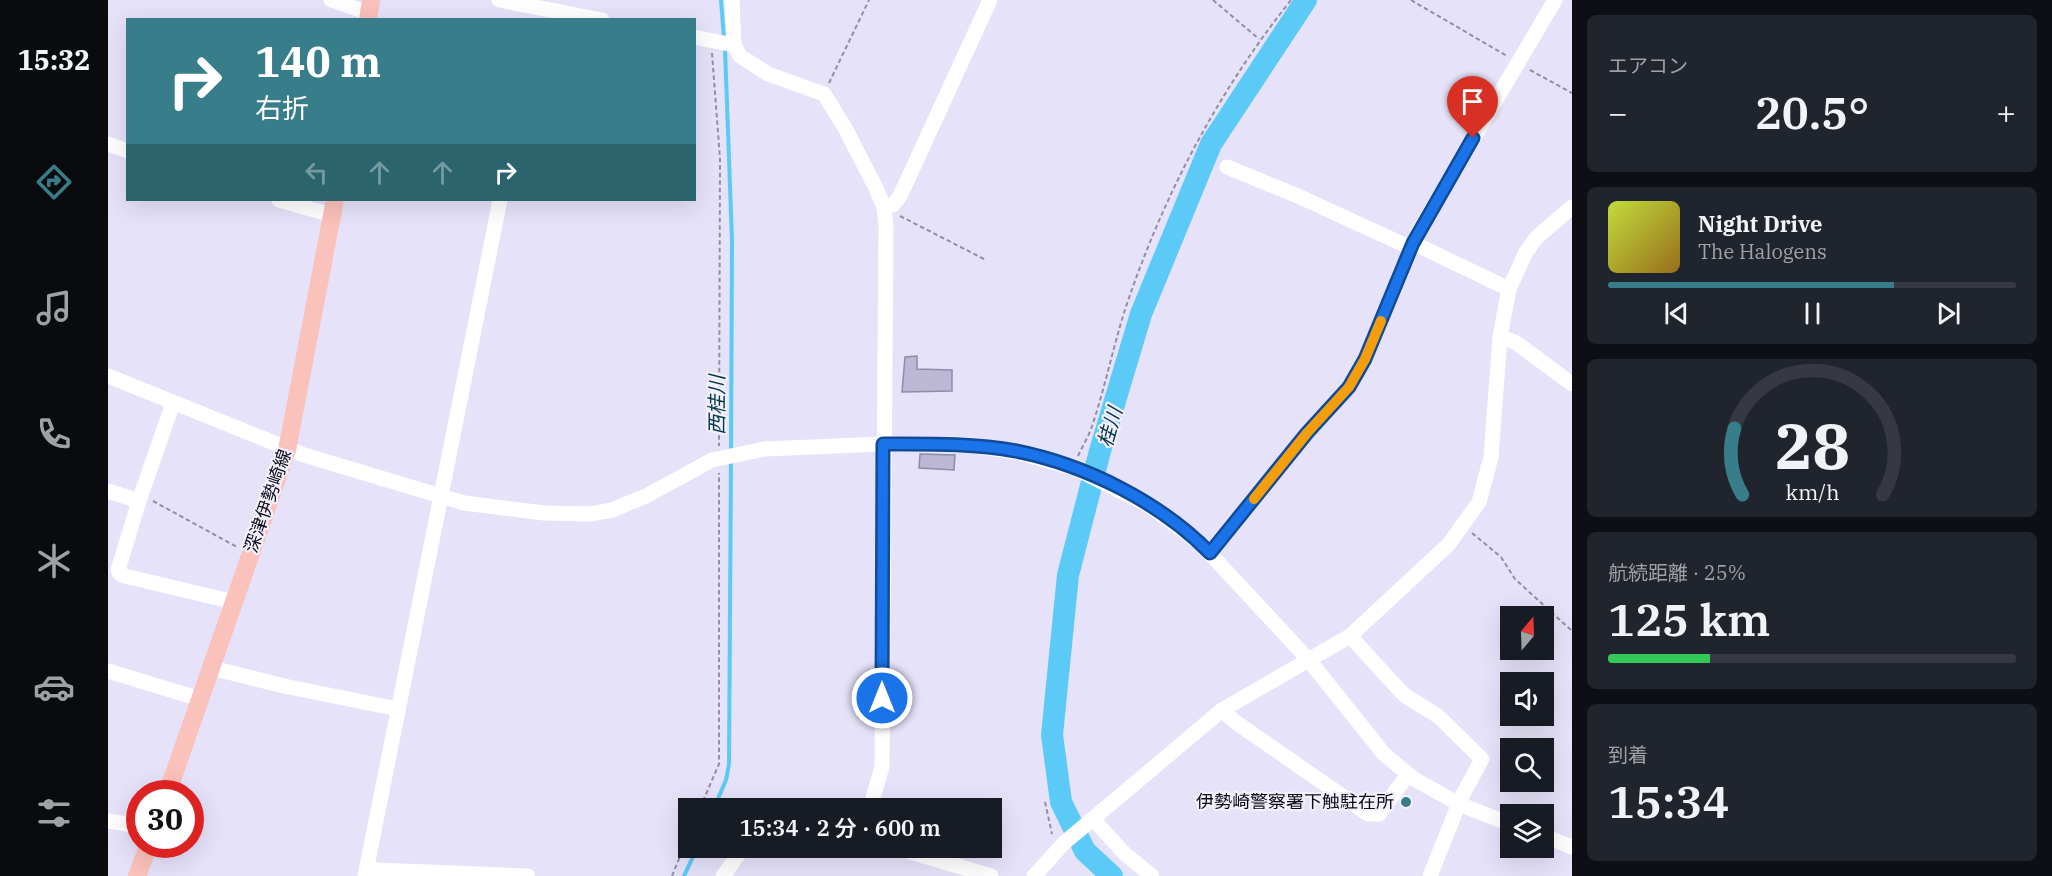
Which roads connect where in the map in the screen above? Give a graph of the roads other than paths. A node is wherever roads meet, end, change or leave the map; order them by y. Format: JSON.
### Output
{"nodes":[{"id":1,"x":331,"y":0,"type":"edge"},
{"id":2,"x":499,"y":0,"type":"edge"},
{"id":3,"x":732,"y":0,"type":"edge"},
{"id":4,"x":990,"y":0,"type":"edge"},
{"id":5,"x":1555,"y":0,"type":"edge"},
{"id":6,"x":537,"y":9,"type":"edge"},
{"id":7,"x":369,"y":11,"type":"edge"},
{"id":8,"x":590,"y":18,"type":"edge"},
{"id":9,"x":696,"y":37,"type":"edge"},
{"id":10,"x":723,"y":43,"type":"junction"},
{"id":11,"x":108,"y":144,"type":"edge"},
{"id":12,"x":126,"y":150,"type":"edge"},
{"id":13,"x":1227,"y":167,"type":"dead end"},
{"id":14,"x":287,"y":201,"type":"edge"},
{"id":15,"x":500,"y":201,"type":"edge"},
{"id":16,"x":333,"y":207,"type":"edge"},
{"id":17,"x":884,"y":207,"type":"junction"},
{"id":18,"x":1572,"y":207,"type":"edge"},
{"id":19,"x":1412,"y":245,"type":"junction"},
{"id":20,"x":1509,"y":289,"type":"junction"},
{"id":21,"x":1500,"y":337,"type":"junction"},
{"id":22,"x":108,"y":376,"type":"edge"},
{"id":23,"x":1572,"y":384,"type":"edge"},
{"id":24,"x":173,"y":403,"type":"junction"},
{"id":25,"x":883,"y":444,"type":"junction"},
{"id":26,"x":287,"y":450,"type":"junction"},
{"id":27,"x":108,"y":491,"type":"edge"},
{"id":28,"x":440,"y":497,"type":"junction"},
{"id":29,"x":140,"y":498,"type":"junction"},
{"id":30,"x":1210,"y":553,"type":"junction"},
{"id":31,"x":234,"y":602,"type":"junction"},
{"id":32,"x":1350,"y":636,"type":"junction"},
{"id":33,"x":1308,"y":659,"type":"junction"},
{"id":34,"x":212,"y":668,"type":"junction"},
{"id":35,"x":108,"y":671,"type":"edge"},
{"id":36,"x":200,"y":699,"type":"junction"},
{"id":37,"x":398,"y":709,"type":"junction"},
{"id":38,"x":1222,"y":710,"type":"junction"},
{"id":39,"x":1408,"y":774,"type":"junction"},
{"id":40,"x":171,"y":780,"type":"edge"},
{"id":41,"x":873,"y":798,"type":"edge"},
{"id":42,"x":1459,"y":804,"type":"junction"},
{"id":43,"x":1500,"y":820,"type":"edge"},
{"id":44,"x":108,"y":821,"type":"edge"},
{"id":45,"x":1091,"y":821,"type":"junction"},
{"id":46,"x":126,"y":824,"type":"edge"},
{"id":47,"x":1554,"y":839,"type":"edge"},
{"id":48,"x":1571,"y":844,"type":"edge"},
{"id":49,"x":143,"y":858,"type":"edge"},
{"id":50,"x":736,"y":858,"type":"edge"},
{"id":51,"x":931,"y":858,"type":"edge"},
{"id":52,"x":366,"y":871,"type":"edge"},
{"id":53,"x":137,"y":876,"type":"edge"},
{"id":54,"x":528,"y":876,"type":"edge"},
{"id":55,"x":723,"y":876,"type":"edge"},
{"id":56,"x":991,"y":876,"type":"edge"},
{"id":57,"x":1034,"y":876,"type":"edge"},
{"id":58,"x":1152,"y":876,"type":"edge"},
{"id":59,"x":1430,"y":876,"type":"edge"}],
"edges":[{"from":1,"to":7,"type":"street"},
{"from":2,"to":6,"type":"street"},
{"from":3,"to":10,"type":"street"},
{"from":4,"to":17,"type":"street"},
{"from":5,"to":19,"type":"street"},
{"from":6,"to":8,"type":"street"},
{"from":9,"to":10,"type":"street"},
{"from":10,"to":17,"type":"street"},
{"from":11,"to":12,"type":"street"},
{"from":13,"to":19,"type":"street"},
{"from":14,"to":16,"type":"street"},
{"from":15,"to":28,"type":"street"},
{"from":16,"to":26,"type":"main road","name":"深津伊勢崎線"},
{"from":17,"to":25,"type":"street"},
{"from":18,"to":20,"type":"street"},
{"from":19,"to":20,"type":"street"},
{"from":19,"to":30,"type":"street"},
{"from":20,"to":21,"type":"street"},
{"from":21,"to":23,"type":"street"},
{"from":21,"to":32,"type":"street"},
{"from":22,"to":24,"type":"street"},
{"from":24,"to":26,"type":"street"},
{"from":24,"to":29,"type":"street"},
{"from":25,"to":28,"type":"street"},
{"from":25,"to":30,"type":"street"},
{"from":25,"to":41,"type":"street"},
{"from":26,"to":28,"type":"street"},
{"from":26,"to":31,"type":"main road","name":"深津伊勢崎線"},
{"from":27,"to":29,"type":"street"},
{"from":28,"to":37,"type":"street"},
{"from":29,"to":31,"type":"street"},
{"from":30,"to":33,"type":"street"},
{"from":31,"to":34,"type":"main road","name":"深津伊勢崎線"},
{"from":32,"to":33,"type":"street"},
{"from":32,"to":42,"type":"street"},
{"from":33,"to":38,"type":"street"},
{"from":33,"to":39,"type":"street"},
{"from":34,"to":36,"type":"main road","name":"深津伊勢崎線"},
{"from":34,"to":37,"type":"street"},
{"from":35,"to":36,"type":"street"},
{"from":36,"to":40,"type":"main road","name":"深津伊勢崎線"},
{"from":37,"to":52,"type":"street"},
{"from":38,"to":39,"type":"street"},
{"from":38,"to":45,"type":"street"},
{"from":39,"to":42,"type":"street"},
{"from":42,"to":43,"type":"street"},
{"from":42,"to":59,"type":"street"},
{"from":44,"to":46,"type":"street"},
{"from":45,"to":57,"type":"street"},
{"from":45,"to":58,"type":"street"},
{"from":47,"to":48,"type":"street"},
{"from":49,"to":53,"type":"main road"},
{"from":50,"to":55,"type":"street"},
{"from":51,"to":56,"type":"street"},
{"from":52,"to":54,"type":"street"}]}
